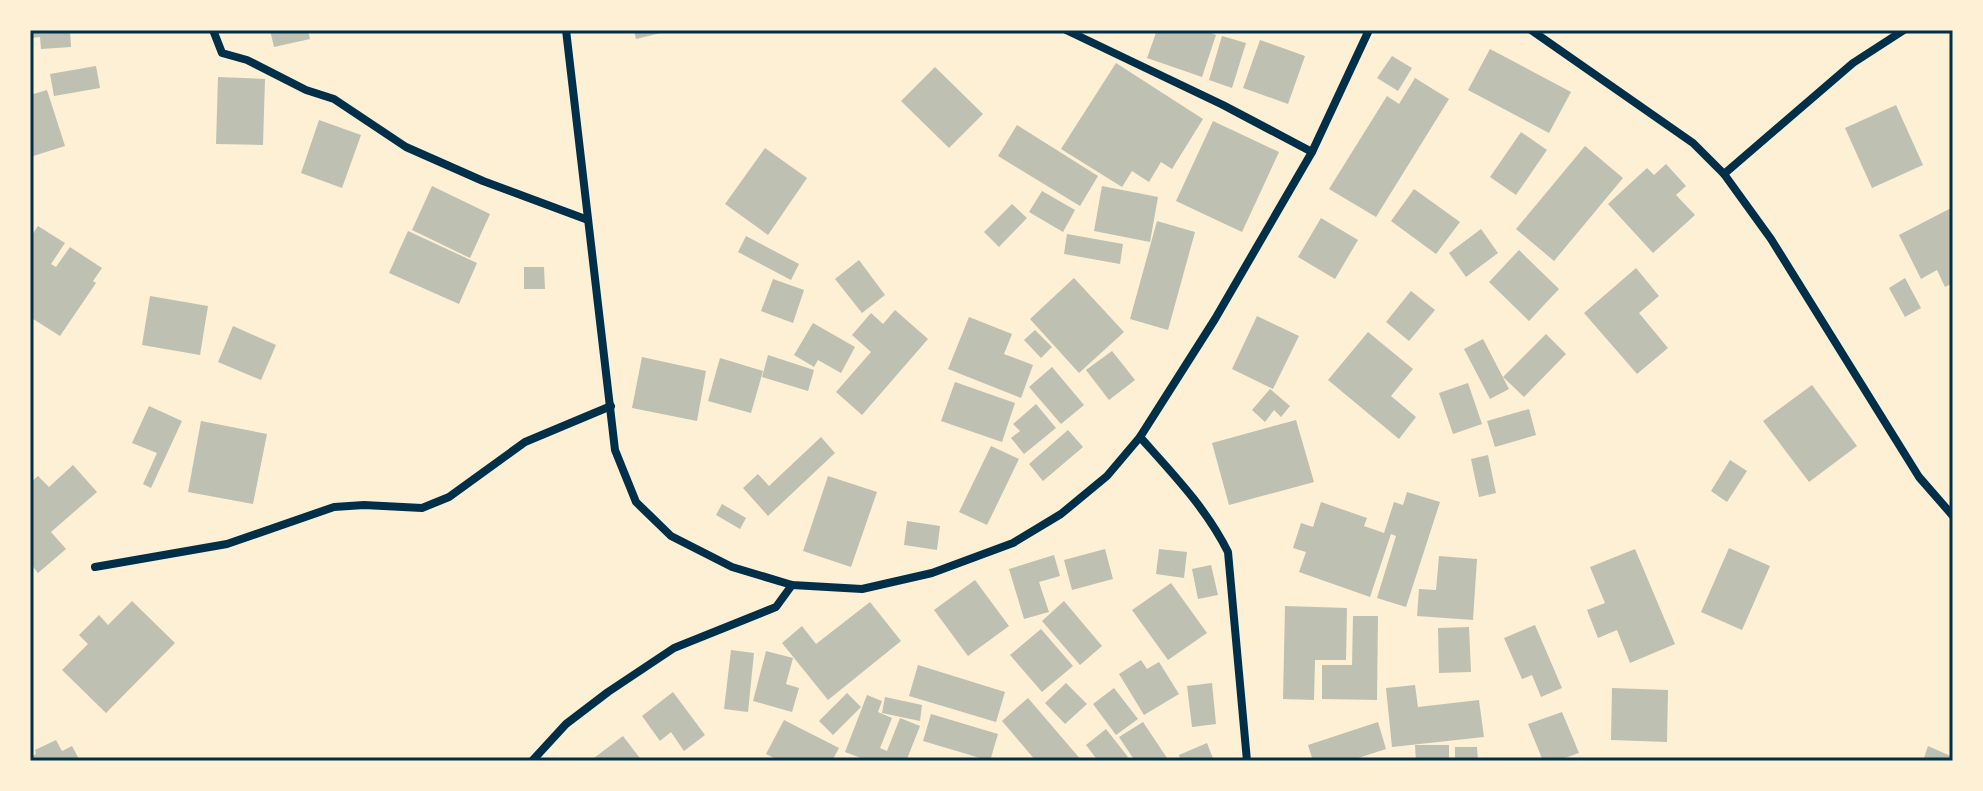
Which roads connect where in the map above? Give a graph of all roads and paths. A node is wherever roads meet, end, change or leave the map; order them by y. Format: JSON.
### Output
{"nodes":[{"id":1,"x":213,"y":30,"type":"edge"},
{"id":2,"x":566,"y":30,"type":"edge"},
{"id":3,"x":1066,"y":30,"type":"edge"},
{"id":4,"x":1369,"y":30,"type":"edge"},
{"id":5,"x":1531,"y":30,"type":"edge"},
{"id":6,"x":1904,"y":30,"type":"edge"},
{"id":7,"x":1312,"y":152,"type":"junction"},
{"id":8,"x":1724,"y":174,"type":"junction"},
{"id":9,"x":588,"y":220,"type":"junction"},
{"id":10,"x":611,"y":406,"type":"junction"},
{"id":11,"x":1140,"y":437,"type":"junction"},
{"id":12,"x":1953,"y":516,"type":"edge"},
{"id":13,"x":95,"y":567,"type":"dead end"},
{"id":14,"x":792,"y":585,"type":"junction"},
{"id":15,"x":532,"y":761,"type":"edge"},
{"id":16,"x":1247,"y":761,"type":"edge"}],
"edges":[{"from":1,"to":9,"type":"street"},
{"from":2,"to":9,"type":"street"},
{"from":3,"to":7,"type":"street"},
{"from":4,"to":7,"type":"street"},
{"from":5,"to":8,"type":"street"},
{"from":6,"to":8,"type":"street"},
{"from":7,"to":11,"type":"street"},
{"from":8,"to":12,"type":"street"},
{"from":9,"to":10,"type":"street"},
{"from":10,"to":13,"type":"street"},
{"from":10,"to":14,"type":"street"},
{"from":11,"to":14,"type":"street"},
{"from":11,"to":16,"type":"street"},
{"from":14,"to":15,"type":"street"}]}
